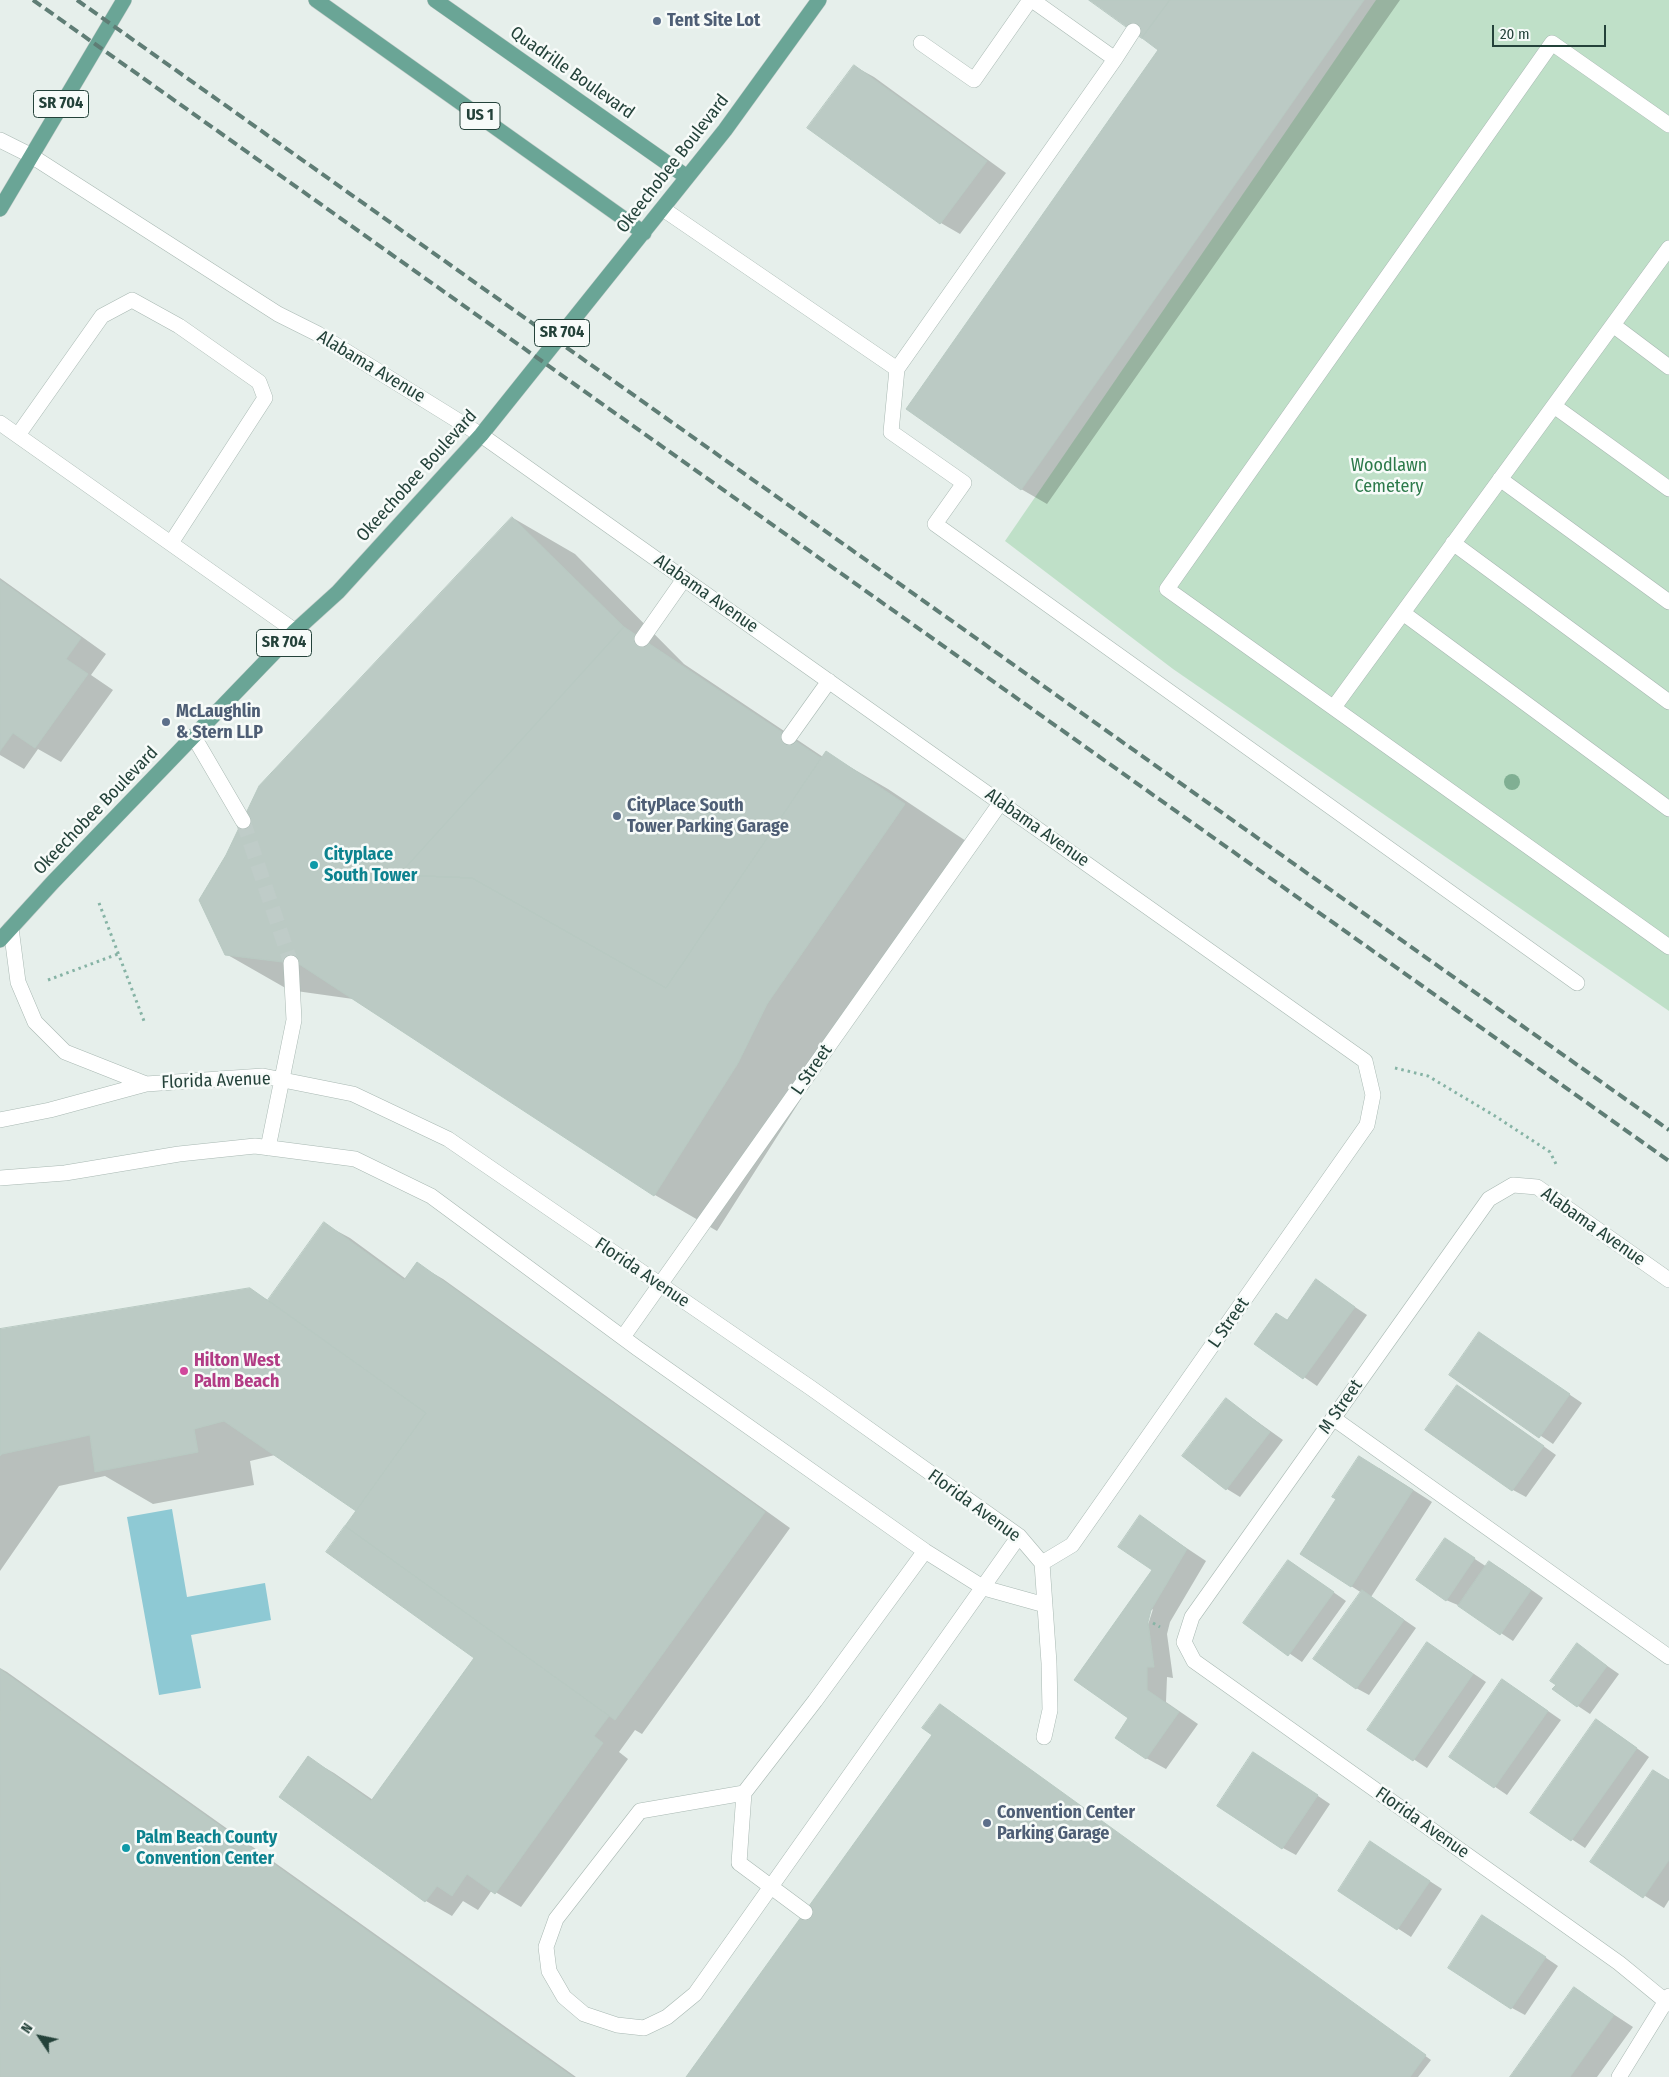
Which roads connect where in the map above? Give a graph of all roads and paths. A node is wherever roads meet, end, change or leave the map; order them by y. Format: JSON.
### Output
{"nodes":[{"id":1,"x":124,"y":0,"type":"edge"},
{"id":2,"x":316,"y":0,"type":"edge"},
{"id":3,"x":435,"y":0,"type":"edge"},
{"id":4,"x":819,"y":0,"type":"edge"},
{"id":5,"x":1031,"y":0,"type":"edge"},
{"id":6,"x":1133,"y":31,"type":"dead end"},
{"id":7,"x":921,"y":43,"type":"dead end"},
{"id":8,"x":1116,"y":59,"type":"junction"},
{"id":9,"x":1669,"y":125,"type":"edge"},
{"id":10,"x":0,"y":140,"type":"edge"},
{"id":11,"x":30,"y":156,"type":"junction"},
{"id":12,"x":687,"y":178,"type":"junction"},
{"id":13,"x":0,"y":208,"type":"edge"},
{"id":14,"x":663,"y":209,"type":"junction"},
{"id":15,"x":644,"y":233,"type":"junction"},
{"id":16,"x":1668,"y":253,"type":"edge"},
{"id":17,"x":1613,"y":325,"type":"junction"},
{"id":18,"x":1669,"y":367,"type":"edge"},
{"id":19,"x":896,"y":369,"type":"junction"},
{"id":20,"x":1554,"y":406,"type":"junction"},
{"id":21,"x":0,"y":423,"type":"edge"},
{"id":22,"x":18,"y":435,"type":"junction"},
{"id":23,"x":481,"y":435,"type":"junction"},
{"id":24,"x":1500,"y":479,"type":"junction"},
{"id":25,"x":1669,"y":489,"type":"edge"},
{"id":26,"x":171,"y":543,"type":"junction"},
{"id":27,"x":1453,"y":543,"type":"junction"},
{"id":28,"x":684,"y":578,"type":"junction"},
{"id":29,"x":1669,"y":602,"type":"edge"},
{"id":30,"x":1403,"y":613,"type":"junction"},
{"id":31,"x":295,"y":631,"type":"junction"},
{"id":32,"x":642,"y":639,"type":"dead end"},
{"id":33,"x":829,"y":681,"type":"junction"},
{"id":34,"x":1669,"y":702,"type":"edge"},
{"id":35,"x":1334,"y":707,"type":"junction"},
{"id":36,"x":194,"y":737,"type":"junction"},
{"id":37,"x":789,"y":737,"type":"dead end"},
{"id":38,"x":1001,"y":802,"type":"junction"},
{"id":39,"x":1669,"y":808,"type":"edge"},
{"id":40,"x":242,"y":821,"type":"tunnel mouth"},
{"id":41,"x":99,"y":903,"type":"dead end"},
{"id":42,"x":11,"y":928,"type":"junction"},
{"id":43,"x":0,"y":940,"type":"edge"},
{"id":44,"x":1669,"y":947,"type":"edge"},
{"id":45,"x":118,"y":954,"type":"junction"},
{"id":46,"x":291,"y":963,"type":"tunnel mouth"},
{"id":47,"x":48,"y":980,"type":"dead end"},
{"id":48,"x":1577,"y":983,"type":"dead end"},
{"id":49,"x":144,"y":1021,"type":"dead end"},
{"id":50,"x":1365,"y":1061,"type":"junction"},
{"id":51,"x":281,"y":1079,"type":"junction"},
{"id":52,"x":146,"y":1084,"type":"junction"},
{"id":53,"x":0,"y":1120,"type":"edge"},
{"id":54,"x":268,"y":1148,"type":"junction"},
{"id":55,"x":1559,"y":1169,"type":"dead end"},
{"id":56,"x":0,"y":1178,"type":"edge"},
{"id":57,"x":1513,"y":1185,"type":"joint"},
{"id":58,"x":1669,"y":1280,"type":"edge"},
{"id":59,"x":660,"y":1286,"type":"junction"},
{"id":60,"x":623,"y":1337,"type":"junction"},
{"id":61,"x":1333,"y":1418,"type":"junction"},
{"id":62,"x":1019,"y":1536,"type":"junction"},
{"id":63,"x":925,"y":1551,"type":"junction"},
{"id":64,"x":1042,"y":1563,"type":"junction"},
{"id":65,"x":984,"y":1588,"type":"junction"},
{"id":66,"x":1045,"y":1605,"type":"junction"},
{"id":67,"x":1184,"y":1642,"type":"joint"},
{"id":68,"x":1669,"y":1657,"type":"edge"},
{"id":69,"x":1044,"y":1737,"type":"dead end"},
{"id":70,"x":744,"y":1793,"type":"junction"},
{"id":71,"x":772,"y":1887,"type":"junction"},
{"id":72,"x":805,"y":1912,"type":"dead end"},
{"id":73,"x":1668,"y":2001,"type":"edge"},
{"id":74,"x":1669,"y":2019,"type":"edge"},
{"id":75,"x":1619,"y":2077,"type":"edge"}],
"edges":[{"from":1,"to":11,"type":"main road","number":"SR 704"},
{"from":2,"to":15,"type":"main road","number":"US 1"},
{"from":3,"to":12,"type":"main road","name":"Quadrille Boulevard"},
{"from":4,"to":12,"type":"main road","name":"Okeechobee Boulevard"},
{"from":5,"to":7,"type":"street"},
{"from":5,"to":8,"type":"street"},
{"from":6,"to":8,"type":"street"},
{"from":8,"to":19,"type":"street"},
{"from":9,"to":35,"type":"street"},
{"from":10,"to":11,"type":"street","name":"Alabama Avenue"},
{"from":11,"to":13,"type":"main road","number":"SR 704"},
{"from":11,"to":23,"type":"street","name":"Alabama Avenue"},
{"from":12,"to":14,"type":"main road","name":"Okeechobee Boulevard"},
{"from":14,"to":15,"type":"main road","name":"Okeechobee Boulevard"},
{"from":14,"to":19,"type":"street"},
{"from":15,"to":23,"type":"main road","name":"Okeechobee Boulevard","number":"SR 704"},
{"from":16,"to":17,"type":"street"},
{"from":17,"to":18,"type":"street"},
{"from":17,"to":20,"type":"street"},
{"from":19,"to":48,"type":"street"},
{"from":20,"to":24,"type":"street"},
{"from":20,"to":25,"type":"street"},
{"from":21,"to":22,"type":"street"},
{"from":22,"to":26,"type":"street"},
{"from":22,"to":26,"type":"street"},
{"from":23,"to":28,"type":"street","name":"Alabama Avenue"},
{"from":23,"to":31,"type":"main road","name":"Okeechobee Boulevard","number":"SR 704"},
{"from":24,"to":27,"type":"street"},
{"from":24,"to":29,"type":"street"},
{"from":26,"to":31,"type":"street"},
{"from":27,"to":30,"type":"street"},
{"from":27,"to":34,"type":"street"},
{"from":28,"to":32,"type":"street"},
{"from":28,"to":33,"type":"street","name":"Alabama Avenue"},
{"from":30,"to":35,"type":"street"},
{"from":30,"to":39,"type":"street"},
{"from":31,"to":36,"type":"main road","name":"Okeechobee Boulevard","number":"SR 704"},
{"from":33,"to":37,"type":"street"},
{"from":33,"to":38,"type":"street","name":"Alabama Avenue"},
{"from":35,"to":44,"type":"street"},
{"from":36,"to":40,"type":"street"},
{"from":36,"to":42,"type":"main road","name":"Okeechobee Boulevard","number":"SR 704"},
{"from":38,"to":50,"type":"street","name":"Alabama Avenue"},
{"from":38,"to":59,"type":"street","name":"L Street"},
{"from":41,"to":45,"type":"path"},
{"from":42,"to":43,"type":"main road","name":"Okeechobee Boulevard","number":"SR 704"},
{"from":42,"to":52,"type":"street"},
{"from":45,"to":47,"type":"path"},
{"from":45,"to":49,"type":"path"},
{"from":46,"to":51,"type":"street"},
{"from":50,"to":55,"type":"path"},
{"from":50,"to":64,"type":"street","name":"L Street"},
{"from":51,"to":52,"type":"street","name":"Florida Avenue"},
{"from":51,"to":54,"type":"street"},
{"from":51,"to":59,"type":"street","name":"Florida Avenue"},
{"from":52,"to":53,"type":"street","name":"Florida Avenue"},
{"from":54,"to":56,"type":"street"},
{"from":54,"to":60,"type":"street"},
{"from":57,"to":58,"type":"street","name":"Alabama Avenue"},
{"from":57,"to":61,"type":"street","name":"M Street"},
{"from":59,"to":60,"type":"street","name":"L Street"},
{"from":59,"to":62,"type":"street","name":"Florida Avenue"},
{"from":60,"to":63,"type":"street"},
{"from":61,"to":67,"type":"street","name":"M Street"},
{"from":61,"to":68,"type":"street"},
{"from":62,"to":64,"type":"street","name":"Florida Avenue"},
{"from":62,"to":65,"type":"street"},
{"from":63,"to":65,"type":"street"},
{"from":63,"to":70,"type":"street"},
{"from":64,"to":66,"type":"street"},
{"from":65,"to":66,"type":"street"},
{"from":65,"to":71,"type":"street"},
{"from":66,"to":69,"type":"street"},
{"from":67,"to":73,"type":"street","name":"Florida Avenue"},
{"from":70,"to":71,"type":"street"},
{"from":70,"to":71,"type":"street"},
{"from":71,"to":72,"type":"street"},
{"from":73,"to":74,"type":"street"},
{"from":73,"to":75,"type":"street"}]}
